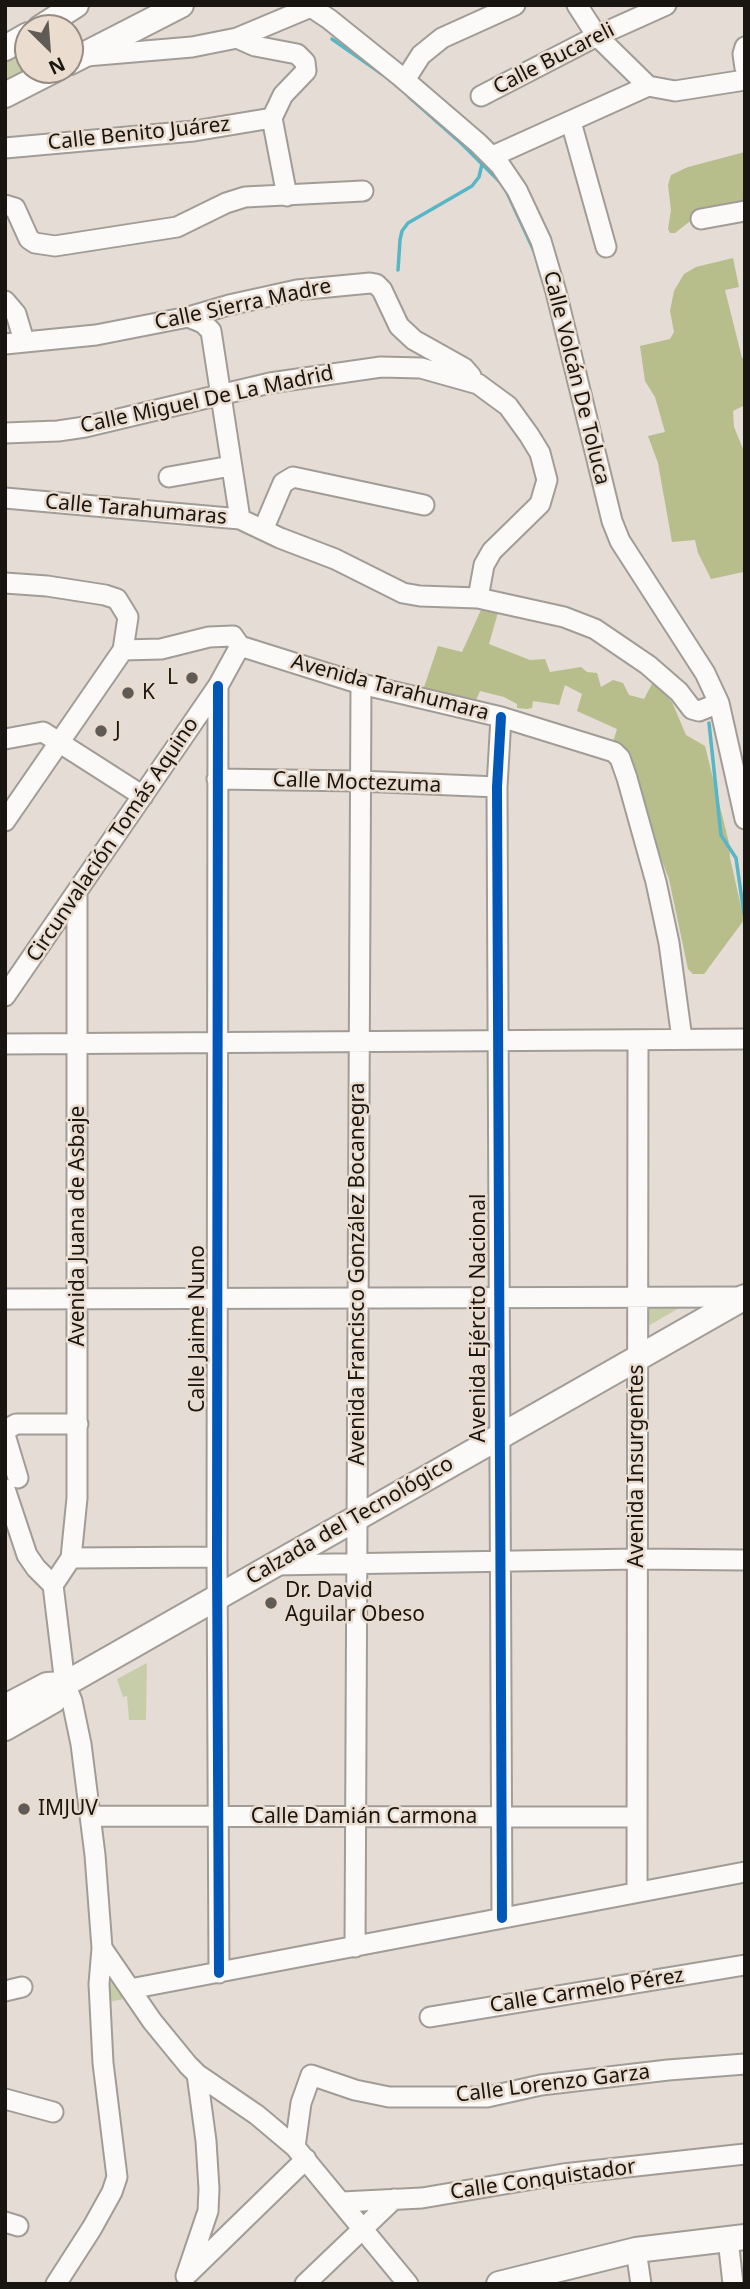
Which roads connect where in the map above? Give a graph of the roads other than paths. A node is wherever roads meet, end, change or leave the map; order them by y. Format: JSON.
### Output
{"nodes":[{"id":1,"x":181,"y":5,"type":"edge"},
{"id":2,"x":514,"y":5,"type":"edge"},
{"id":3,"x":577,"y":5,"type":"edge"},
{"id":4,"x":666,"y":5,"type":"edge"},
{"id":5,"x":310,"y":6,"type":"edge"},
{"id":6,"x":597,"y":36,"type":"junction"},
{"id":7,"x":237,"y":38,"type":"junction"},
{"id":8,"x":745,"y":47,"type":"edge"},
{"id":9,"x":84,"y":54,"type":"edge"},
{"id":10,"x":84,"y":58,"type":"edge"},
{"id":11,"x":745,"y":68,"type":"edge"},
{"id":12,"x":405,"y":80,"type":"junction"},
{"id":13,"x":745,"y":80,"type":"edge"},
{"id":14,"x":27,"y":84,"type":"edge"},
{"id":15,"x":648,"y":86,"type":"junction"},
{"id":16,"x":5,"y":95,"type":"edge"},
{"id":17,"x":481,"y":96,"type":"dead end"},
{"id":18,"x":272,"y":118,"type":"junction"},
{"id":19,"x":571,"y":122,"type":"junction"},
{"id":20,"x":5,"y":148,"type":"edge"},
{"id":21,"x":493,"y":156,"type":"junction"},
{"id":22,"x":363,"y":191,"type":"dead end"},
{"id":23,"x":287,"y":196,"type":"junction"},
{"id":24,"x":5,"y":205,"type":"edge"},
{"id":25,"x":745,"y":211,"type":"edge"},
{"id":26,"x":701,"y":219,"type":"dead end"},
{"id":27,"x":606,"y":247,"type":"dead end"},
{"id":28,"x":5,"y":301,"type":"edge"},
{"id":29,"x":188,"y":317,"type":"junction"},
{"id":30,"x":15,"y":343,"type":"edge"},
{"id":31,"x":478,"y":384,"type":"junction"},
{"id":32,"x":220,"y":395,"type":"junction"},
{"id":33,"x":5,"y":433,"type":"edge"},
{"id":34,"x":231,"y":466,"type":"junction"},
{"id":35,"x":169,"y":477,"type":"dead end"},
{"id":36,"x":5,"y":498,"type":"edge"},
{"id":37,"x":424,"y":506,"type":"dead end"},
{"id":38,"x":240,"y":519,"type":"junction"},
{"id":39,"x":263,"y":530,"type":"junction"},
{"id":40,"x":5,"y":583,"type":"edge"},
{"id":41,"x":478,"y":598,"type":"junction"},
{"id":42,"x":240,"y":646,"type":"junction"},
{"id":43,"x":123,"y":650,"type":"junction"},
{"id":44,"x":361,"y":684,"type":"junction"},
{"id":45,"x":218,"y":686,"type":"junction"},
{"id":46,"x":719,"y":703,"type":"junction"},
{"id":47,"x":501,"y":717,"type":"junction"},
{"id":48,"x":5,"y":739,"type":"edge"},
{"id":49,"x":59,"y":741,"type":"junction"},
{"id":50,"x":217,"y":779,"type":"junction"},
{"id":51,"x":359,"y":781,"type":"junction"},
{"id":52,"x":497,"y":787,"type":"junction"},
{"id":53,"x":143,"y":796,"type":"junction"},
{"id":54,"x":745,"y":819,"type":"edge"},
{"id":55,"x":5,"y":821,"type":"edge"},
{"id":56,"x":76,"y":894,"type":"junction"},
{"id":57,"x":5,"y":996,"type":"edge"},
{"id":58,"x":745,"y":1038,"type":"edge"},
{"id":59,"x":638,"y":1040,"type":"junction"},
{"id":60,"x":682,"y":1040,"type":"junction"},
{"id":61,"x":219,"y":1041,"type":"junction"},
{"id":62,"x":358,"y":1041,"type":"junction"},
{"id":63,"x":498,"y":1041,"type":"junction"},
{"id":64,"x":77,"y":1042,"type":"junction"},
{"id":65,"x":5,"y":1044,"type":"edge"},
{"id":66,"x":636,"y":1297,"type":"junction"},
{"id":67,"x":744,"y":1297,"type":"edge"},
{"id":68,"x":217,"y":1298,"type":"junction"},
{"id":69,"x":358,"y":1298,"type":"junction"},
{"id":70,"x":498,"y":1298,"type":"junction"},
{"id":71,"x":5,"y":1299,"type":"edge"},
{"id":72,"x":78,"y":1299,"type":"junction"},
{"id":73,"x":637,"y":1358,"type":"junction"},
{"id":74,"x":78,"y":1424,"type":"junction"},
{"id":75,"x":5,"y":1435,"type":"edge"},
{"id":76,"x":498,"y":1437,"type":"junction"},
{"id":77,"x":12,"y":1484,"type":"edge"},
{"id":78,"x":357,"y":1518,"type":"junction"},
{"id":79,"x":217,"y":1557,"type":"junction"},
{"id":80,"x":71,"y":1558,"type":"junction"},
{"id":81,"x":637,"y":1559,"type":"junction"},
{"id":82,"x":745,"y":1560,"type":"edge"},
{"id":83,"x":499,"y":1562,"type":"junction"},
{"id":84,"x":356,"y":1563,"type":"junction"},
{"id":85,"x":273,"y":1565,"type":"junction"},
{"id":86,"x":54,"y":1585,"type":"junction"},
{"id":87,"x":217,"y":1597,"type":"junction"},
{"id":88,"x":65,"y":1684,"type":"junction"},
{"id":89,"x":5,"y":1707,"type":"edge"},
{"id":90,"x":5,"y":1728,"type":"edge"},
{"id":91,"x":90,"y":1816,"type":"junction"},
{"id":92,"x":218,"y":1816,"type":"junction"},
{"id":93,"x":355,"y":1817,"type":"junction"},
{"id":94,"x":500,"y":1817,"type":"junction"},
{"id":95,"x":637,"y":1817,"type":"junction"},
{"id":96,"x":745,"y":1872,"type":"edge"},
{"id":97,"x":637,"y":1891,"type":"junction"},
{"id":98,"x":502,"y":1918,"type":"junction"},
{"id":99,"x":355,"y":1947,"type":"junction"},
{"id":100,"x":102,"y":1948,"type":"junction"},
{"id":101,"x":745,"y":1965,"type":"edge"},
{"id":102,"x":219,"y":1973,"type":"junction"},
{"id":103,"x":125,"y":1983,"type":"junction"},
{"id":104,"x":99,"y":1984,"type":"junction"},
{"id":105,"x":430,"y":2017,"type":"dead end"},
{"id":106,"x":745,"y":2064,"type":"edge"},
{"id":107,"x":197,"y":2074,"type":"junction"},
{"id":108,"x":5,"y":2099,"type":"edge"},
{"id":109,"x":53,"y":2112,"type":"dead end"},
{"id":110,"x":301,"y":2153,"type":"junction"},
{"id":111,"x":745,"y":2154,"type":"edge"},
{"id":112,"x":394,"y":2199,"type":"junction"},
{"id":113,"x":342,"y":2202,"type":"junction"},
{"id":114,"x":364,"y":2230,"type":"junction"},
{"id":115,"x":736,"y":2238,"type":"edge"},
{"id":116,"x":636,"y":2250,"type":"junction"},
{"id":117,"x":183,"y":2280,"type":"edge"},
{"id":118,"x":56,"y":2284,"type":"edge"},
{"id":119,"x":305,"y":2284,"type":"edge"},
{"id":120,"x":408,"y":2284,"type":"edge"},
{"id":121,"x":499,"y":2284,"type":"edge"},
{"id":122,"x":641,"y":2284,"type":"edge"},
{"id":123,"x":733,"y":2284,"type":"edge"}],
"edges":[{"from":1,"to":9,"type":"main road"},
{"from":2,"to":12,"type":"street"},
{"from":3,"to":6,"type":"street"},
{"from":4,"to":6,"type":"street","name":"Calle Bucareli"},
{"from":5,"to":7,"type":"street"},
{"from":5,"to":12,"type":"street","name":"Calle Volcán De Toluca"},
{"from":6,"to":15,"type":"street"},
{"from":6,"to":17,"type":"street","name":"Calle Bucareli"},
{"from":7,"to":10,"type":"street"},
{"from":7,"to":18,"type":"street"},
{"from":8,"to":11,"type":"street"},
{"from":12,"to":21,"type":"street","name":"Calle Volcán De Toluca"},
{"from":13,"to":15,"type":"street"},
{"from":14,"to":16,"type":"main road"},
{"from":15,"to":19,"type":"street"},
{"from":18,"to":20,"type":"street","name":"Calle Benito Juárez"},
{"from":18,"to":23,"type":"street"},
{"from":19,"to":21,"type":"street"},
{"from":19,"to":27,"type":"street"},
{"from":21,"to":46,"type":"street","name":"Calle Volcán De Toluca"},
{"from":22,"to":23,"type":"street"},
{"from":23,"to":24,"type":"street"},
{"from":25,"to":26,"type":"street"},
{"from":28,"to":30,"type":"street"},
{"from":29,"to":30,"type":"street","name":"Calle Sierra Madre"},
{"from":29,"to":31,"type":"street","name":"Calle Sierra Madre"},
{"from":29,"to":32,"type":"street"},
{"from":31,"to":32,"type":"street","name":"Calle Miguel De La Madrid"},
{"from":31,"to":41,"type":"street","name":"Calle Miguel De La Madrid"},
{"from":32,"to":33,"type":"street","name":"Calle Miguel De La Madrid"},
{"from":32,"to":34,"type":"street"},
{"from":34,"to":35,"type":"street"},
{"from":34,"to":38,"type":"street"},
{"from":36,"to":38,"type":"street","name":"Calle Tarahumaras"},
{"from":37,"to":39,"type":"street"},
{"from":38,"to":39,"type":"street","name":"Calle Tarahumaras"},
{"from":39,"to":41,"type":"street","name":"Calle Tarahumaras"},
{"from":40,"to":43,"type":"street"},
{"from":41,"to":46,"type":"street","name":"Calle Tarahumaras"},
{"from":42,"to":43,"type":"street","name":"Avenida Tarahumara"},
{"from":42,"to":44,"type":"street","name":"Avenida Tarahumara"},
{"from":42,"to":45,"type":"street","name":"Circunvalación Tomás Aquino"},
{"from":43,"to":49,"type":"street"},
{"from":44,"to":47,"type":"street","name":"Avenida Tarahumara"},
{"from":44,"to":51,"type":"street","name":"Avenida Francisco González Bocanegra"},
{"from":45,"to":50,"type":"street","name":"Calle Jaime Nuno"},
{"from":45,"to":53,"type":"street","name":"Circunvalación Tomás Aquino"},
{"from":46,"to":54,"type":"street","name":"Calle Volcán De Toluca"},
{"from":47,"to":52,"type":"street","name":"Avenida Ejército Nacional"},
{"from":47,"to":60,"type":"street","name":"Avenida Tarahumara"},
{"from":48,"to":49,"type":"street"},
{"from":49,"to":53,"type":"street"},
{"from":49,"to":55,"type":"street"},
{"from":50,"to":51,"type":"street","name":"Calle Moctezuma"},
{"from":50,"to":61,"type":"street","name":"Calle Jaime Nuno"},
{"from":51,"to":52,"type":"street","name":"Calle Moctezuma"},
{"from":51,"to":62,"type":"street","name":"Avenida Francisco González Bocanegra"},
{"from":52,"to":63,"type":"street","name":"Avenida Ejército Nacional"},
{"from":53,"to":56,"type":"street","name":"Circunvalación Tomás Aquino"},
{"from":56,"to":57,"type":"street","name":"Circunvalación Tomás Aquino"},
{"from":56,"to":64,"type":"street","name":"Avenida Juana de Asbaje"},
{"from":58,"to":60,"type":"street"},
{"from":59,"to":60,"type":"street"},
{"from":59,"to":63,"type":"street"},
{"from":59,"to":66,"type":"street","name":"Avenida Insurgentes"},
{"from":61,"to":62,"type":"street"},
{"from":61,"to":64,"type":"street"},
{"from":61,"to":68,"type":"street","name":"Calle Jaime Nuno"},
{"from":62,"to":63,"type":"street"},
{"from":62,"to":69,"type":"street","name":"Avenida Francisco González Bocanegra"},
{"from":63,"to":70,"type":"street","name":"Avenida Ejército Nacional"},
{"from":64,"to":65,"type":"street"},
{"from":64,"to":72,"type":"street","name":"Avenida Juana de Asbaje"},
{"from":66,"to":67,"type":"street"},
{"from":66,"to":70,"type":"street"},
{"from":66,"to":73,"type":"street","name":"Avenida Insurgentes"},
{"from":67,"to":73,"type":"main road","name":"Calzada del Tecnológico"},
{"from":68,"to":69,"type":"street"},
{"from":68,"to":72,"type":"street"},
{"from":68,"to":79,"type":"street","name":"Calle Jaime Nuno"},
{"from":69,"to":70,"type":"street"},
{"from":69,"to":78,"type":"street","name":"Avenida Francisco González Bocanegra"},
{"from":70,"to":76,"type":"street","name":"Avenida Ejército Nacional"},
{"from":71,"to":72,"type":"street"},
{"from":72,"to":74,"type":"street","name":"Avenida Juana de Asbaje"},
{"from":73,"to":76,"type":"main road","name":"Calzada del Tecnológico"},
{"from":73,"to":81,"type":"street","name":"Avenida Insurgentes"},
{"from":74,"to":75,"type":"street"},
{"from":74,"to":80,"type":"street","name":"Avenida Juana de Asbaje"},
{"from":75,"to":77,"type":"street"},
{"from":76,"to":78,"type":"main road","name":"Calzada del Tecnológico"},
{"from":76,"to":83,"type":"street","name":"Avenida Ejército Nacional"},
{"from":77,"to":86,"type":"street"},
{"from":78,"to":84,"type":"street","name":"Avenida Francisco González Bocanegra"},
{"from":78,"to":85,"type":"main road","name":"Calzada del Tecnológico"},
{"from":79,"to":80,"type":"street"},
{"from":79,"to":87,"type":"street","name":"Calle Jaime Nuno"},
{"from":80,"to":86,"type":"street"},
{"from":81,"to":82,"type":"street"},
{"from":81,"to":83,"type":"street"},
{"from":81,"to":95,"type":"street","name":"Avenida Insurgentes"},
{"from":83,"to":84,"type":"street"},
{"from":83,"to":94,"type":"street","name":"Avenida Ejército Nacional"},
{"from":84,"to":85,"type":"street"},
{"from":84,"to":93,"type":"street","name":"Avenida Francisco González Bocanegra"},
{"from":85,"to":87,"type":"main road","name":"Calzada del Tecnológico"},
{"from":86,"to":88,"type":"street"},
{"from":87,"to":88,"type":"main road","name":"Calzada del Tecnológico"},
{"from":87,"to":92,"type":"street","name":"Calle Jaime Nuno"},
{"from":88,"to":89,"type":"main road","name":"Calzada del Tecnológico"},
{"from":88,"to":90,"type":"main road","name":"Calzada del Tecnológico"},
{"from":88,"to":91,"type":"street"},
{"from":91,"to":92,"type":"street","name":"Calle Damián Carmona"},
{"from":91,"to":100,"type":"street"},
{"from":92,"to":93,"type":"street","name":"Calle Damián Carmona"},
{"from":92,"to":102,"type":"street","name":"Calle Jaime Nuno"},
{"from":93,"to":94,"type":"street","name":"Calle Damián Carmona"},
{"from":93,"to":99,"type":"street","name":"Avenida Francisco González Bocanegra"},
{"from":94,"to":95,"type":"street","name":"Calle Damián Carmona"},
{"from":94,"to":98,"type":"street","name":"Avenida Ejército Nacional"},
{"from":95,"to":97,"type":"street","name":"Avenida Insurgentes"},
{"from":96,"to":97,"type":"street"},
{"from":97,"to":98,"type":"street"},
{"from":98,"to":99,"type":"street"},
{"from":99,"to":102,"type":"street"},
{"from":100,"to":103,"type":"street"},
{"from":100,"to":104,"type":"street"},
{"from":101,"to":105,"type":"street","name":"Calle Carmelo Pérez"},
{"from":102,"to":103,"type":"street"},
{"from":103,"to":104,"type":"street"},
{"from":103,"to":107,"type":"street"},
{"from":104,"to":118,"type":"street"},
{"from":106,"to":110,"type":"street","name":"Calle Lorenzo Garza"},
{"from":107,"to":110,"type":"street"},
{"from":107,"to":117,"type":"street"},
{"from":108,"to":109,"type":"street"},
{"from":110,"to":113,"type":"street"},
{"from":110,"to":117,"type":"street"},
{"from":111,"to":112,"type":"street","name":"Calle Conquistador"},
{"from":112,"to":113,"type":"street","name":"Calle Conquistador"},
{"from":112,"to":114,"type":"street"},
{"from":113,"to":114,"type":"street"},
{"from":114,"to":119,"type":"street"},
{"from":114,"to":120,"type":"street"},
{"from":115,"to":116,"type":"main road"},
{"from":115,"to":123,"type":"street"},
{"from":116,"to":121,"type":"main road"},
{"from":116,"to":122,"type":"street"}]}
